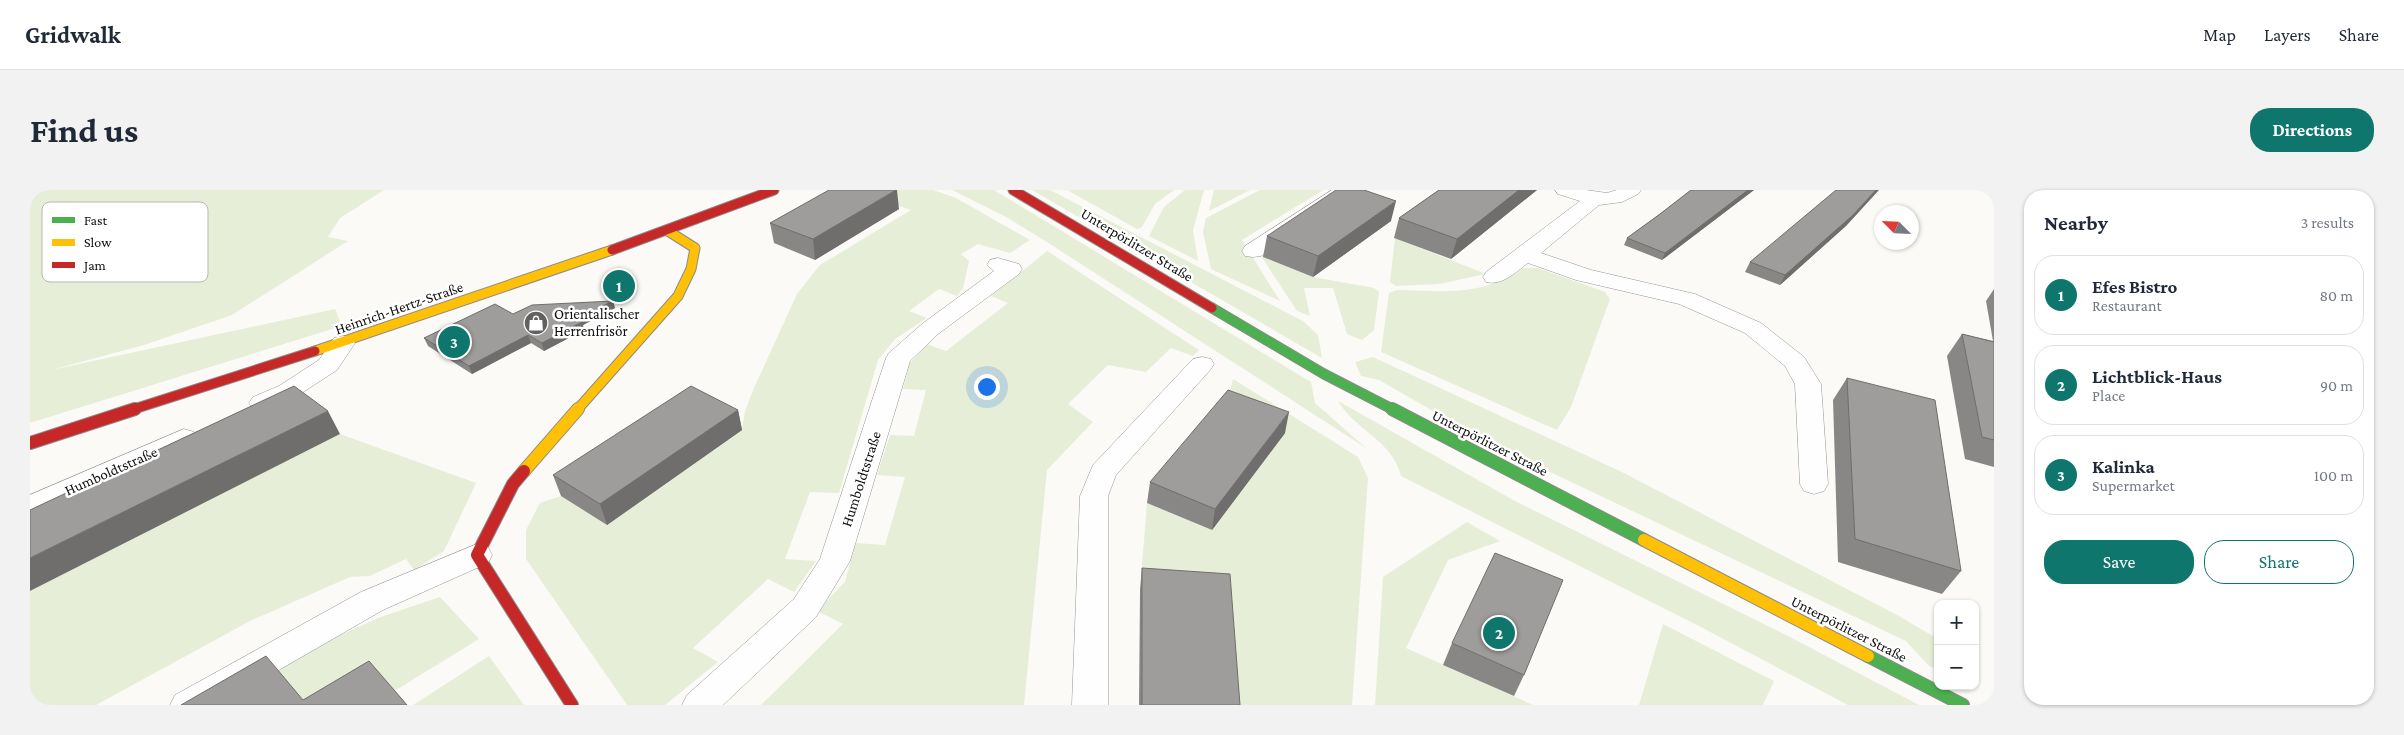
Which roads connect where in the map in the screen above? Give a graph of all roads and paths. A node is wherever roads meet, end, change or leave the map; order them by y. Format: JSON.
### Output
{"nodes":[{"id":1,"x":774,"y":190,"type":"edge"},
{"id":2,"x":1013,"y":190,"type":"edge"},
{"id":3,"x":1350,"y":190,"type":"edge"},
{"id":4,"x":1565,"y":190,"type":"edge"},
{"id":5,"x":1631,"y":190,"type":"edge"},
{"id":6,"x":1594,"y":199,"type":"junction"},
{"id":7,"x":668,"y":231,"type":"junction"},
{"id":8,"x":1253,"y":251,"type":"dead end"},
{"id":9,"x":1525,"y":255,"type":"junction"},
{"id":10,"x":998,"y":265,"type":"dead end"},
{"id":11,"x":1494,"y":277,"type":"dead end"},
{"id":12,"x":343,"y":343,"type":"junction"},
{"id":13,"x":1202,"y":364,"type":"dead end"},
{"id":14,"x":243,"y":412,"type":"edge"},
{"id":15,"x":209,"y":427,"type":"edge"},
{"id":16,"x":30,"y":443,"type":"edge"},
{"id":17,"x":1814,"y":484,"type":"dead end"},
{"id":18,"x":30,"y":507,"type":"edge"},
{"id":19,"x":478,"y":555,"type":"junction"},
{"id":20,"x":188,"y":705,"type":"edge"},
{"id":21,"x":572,"y":705,"type":"edge"},
{"id":22,"x":700,"y":705,"type":"edge"},
{"id":23,"x":1090,"y":705,"type":"edge"},
{"id":24,"x":1962,"y":705,"type":"edge"}],
"edges":[{"from":1,"to":7,"type":"street","name":"Heinrich-Hertz-Straße"},
{"from":2,"to":24,"type":"street","name":"Unterpörlitzer Straße"},
{"from":3,"to":8,"type":"street"},
{"from":4,"to":6,"type":"street"},
{"from":5,"to":6,"type":"street"},
{"from":6,"to":9,"type":"street"},
{"from":7,"to":12,"type":"street","name":"Heinrich-Hertz-Straße"},
{"from":7,"to":19,"type":"street"},
{"from":9,"to":11,"type":"street"},
{"from":9,"to":17,"type":"street"},
{"from":10,"to":22,"type":"street","name":"Humboldtstraße"},
{"from":12,"to":14,"type":"street"},
{"from":12,"to":16,"type":"street","name":"Heinrich-Hertz-Straße"},
{"from":13,"to":23,"type":"street"},
{"from":15,"to":18,"type":"street","name":"Humboldtstraße"},
{"from":19,"to":20,"type":"street"},
{"from":19,"to":21,"type":"street"}]}
